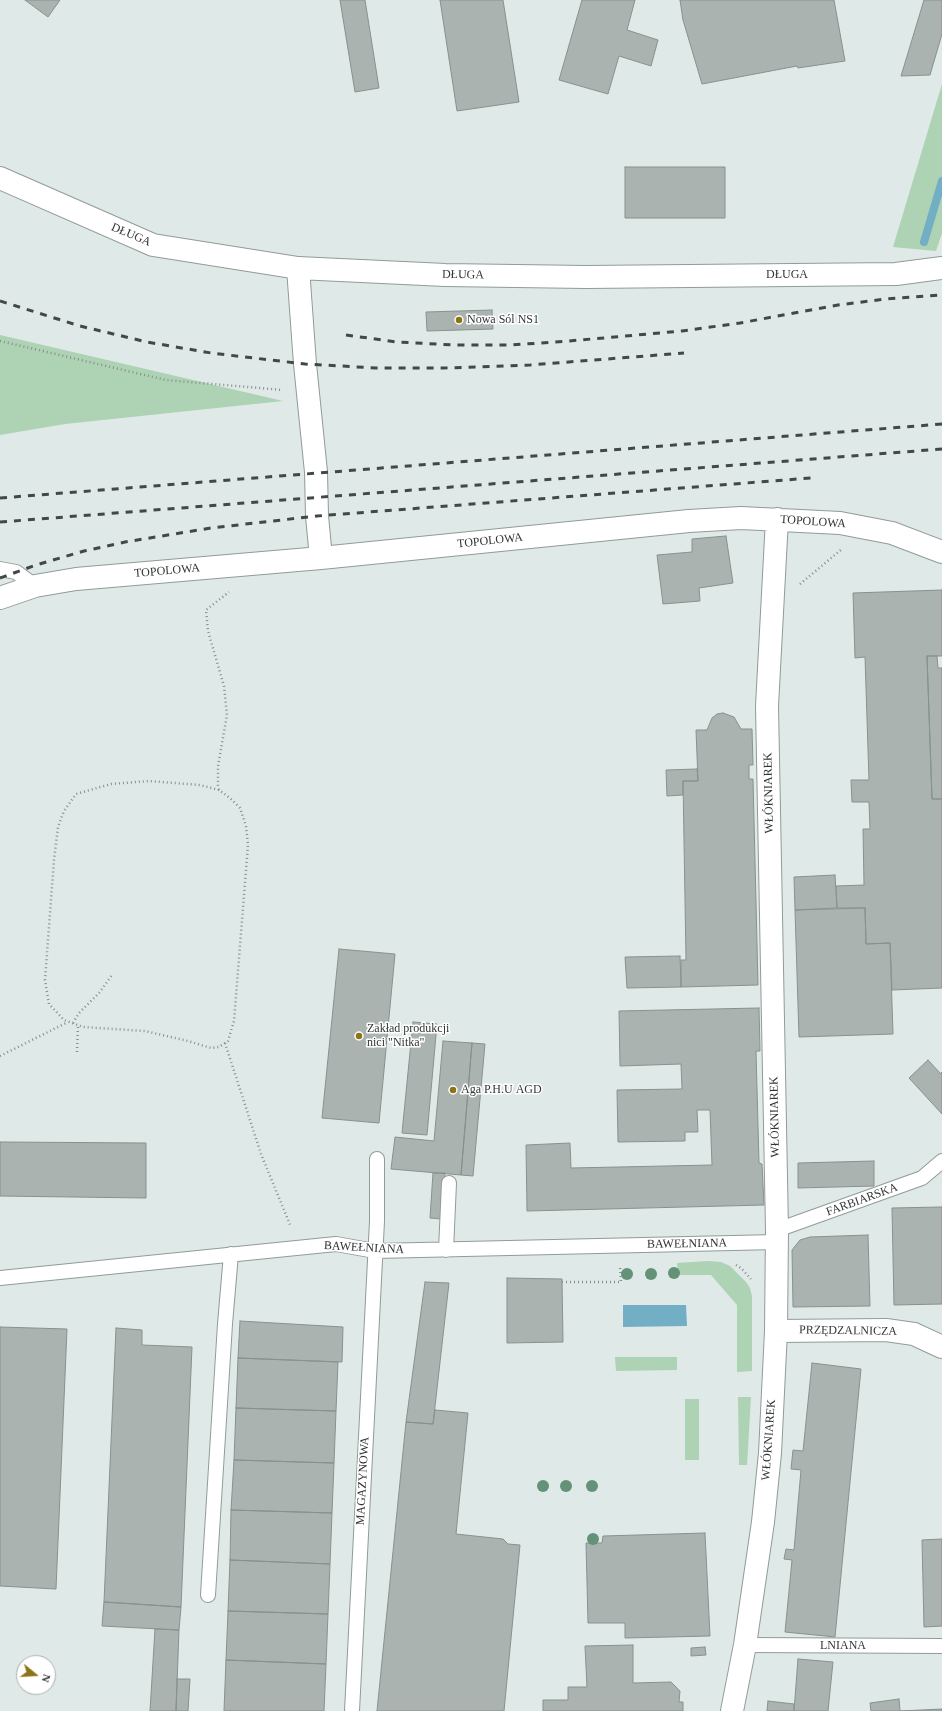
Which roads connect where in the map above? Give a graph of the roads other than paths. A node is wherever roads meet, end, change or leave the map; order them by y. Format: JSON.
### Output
{"nodes":[{"id":1,"x":0,"y":178,"type":"edge"},
{"id":2,"x":298,"y":268,"type":"junction"},
{"id":3,"x":942,"y":268,"type":"edge"},
{"id":4,"x":777,"y":519,"type":"junction"},
{"id":5,"x":942,"y":552,"type":"edge"},
{"id":6,"x":321,"y":558,"type":"junction"},
{"id":7,"x":0,"y":569,"type":"edge"},
{"id":8,"x":35,"y":586,"type":"junction"},
{"id":9,"x":0,"y":598,"type":"edge"},
{"id":10,"x":377,"y":1159,"type":"dead end"},
{"id":11,"x":942,"y":1161,"type":"edge"},
{"id":12,"x":449,"y":1183,"type":"dead end"},
{"id":13,"x":777,"y":1236,"type":"junction"},
{"id":14,"x":446,"y":1250,"type":"junction"},
{"id":15,"x":375,"y":1251,"type":"junction"},
{"id":16,"x":231,"y":1254,"type":"junction"},
{"id":17,"x":0,"y":1278,"type":"edge"},
{"id":18,"x":776,"y":1331,"type":"junction"},
{"id":19,"x":942,"y":1347,"type":"edge"},
{"id":20,"x":208,"y":1595,"type":"dead end"},
{"id":21,"x":745,"y":1645,"type":"junction"},
{"id":22,"x":942,"y":1646,"type":"edge"},
{"id":23,"x":352,"y":1711,"type":"edge"},
{"id":24,"x":732,"y":1711,"type":"edge"}],
"edges":[{"from":1,"to":2,"type":"street","name":"DŁUGA"},
{"from":2,"to":3,"type":"street","name":"DŁUGA"},
{"from":2,"to":6,"type":"street"},
{"from":4,"to":5,"type":"street","name":"TOPOLOWA"},
{"from":4,"to":6,"type":"street","name":"TOPOLOWA"},
{"from":4,"to":13,"type":"street","name":"WŁÓKNIAREK"},
{"from":6,"to":8,"type":"street","name":"TOPOLOWA"},
{"from":7,"to":8,"type":"lane"},
{"from":8,"to":9,"type":"street","name":"TOPOLOWA"},
{"from":10,"to":15,"type":"lane","name":"MAGAZYNOWA"},
{"from":11,"to":13,"type":"lane","name":"FARBIARSKA"},
{"from":12,"to":14,"type":"lane"},
{"from":13,"to":14,"type":"lane","name":"BAWEŁNIANA"},
{"from":13,"to":18,"type":"street","name":"WŁÓKNIAREK"},
{"from":14,"to":15,"type":"lane","name":"BAWEŁNIANA"},
{"from":15,"to":16,"type":"lane","name":"BAWEŁNIANA"},
{"from":15,"to":23,"type":"lane","name":"MAGAZYNOWA"},
{"from":16,"to":17,"type":"lane","name":"BAWEŁNIANA"},
{"from":16,"to":20,"type":"lane"},
{"from":18,"to":19,"type":"street","name":"PRZĘDZALNICZA"},
{"from":18,"to":21,"type":"street","name":"WŁÓKNIAREK"},
{"from":21,"to":22,"type":"lane","name":"LNIANA"},
{"from":21,"to":24,"type":"street","name":"WŁÓKNIAREK"}]}
